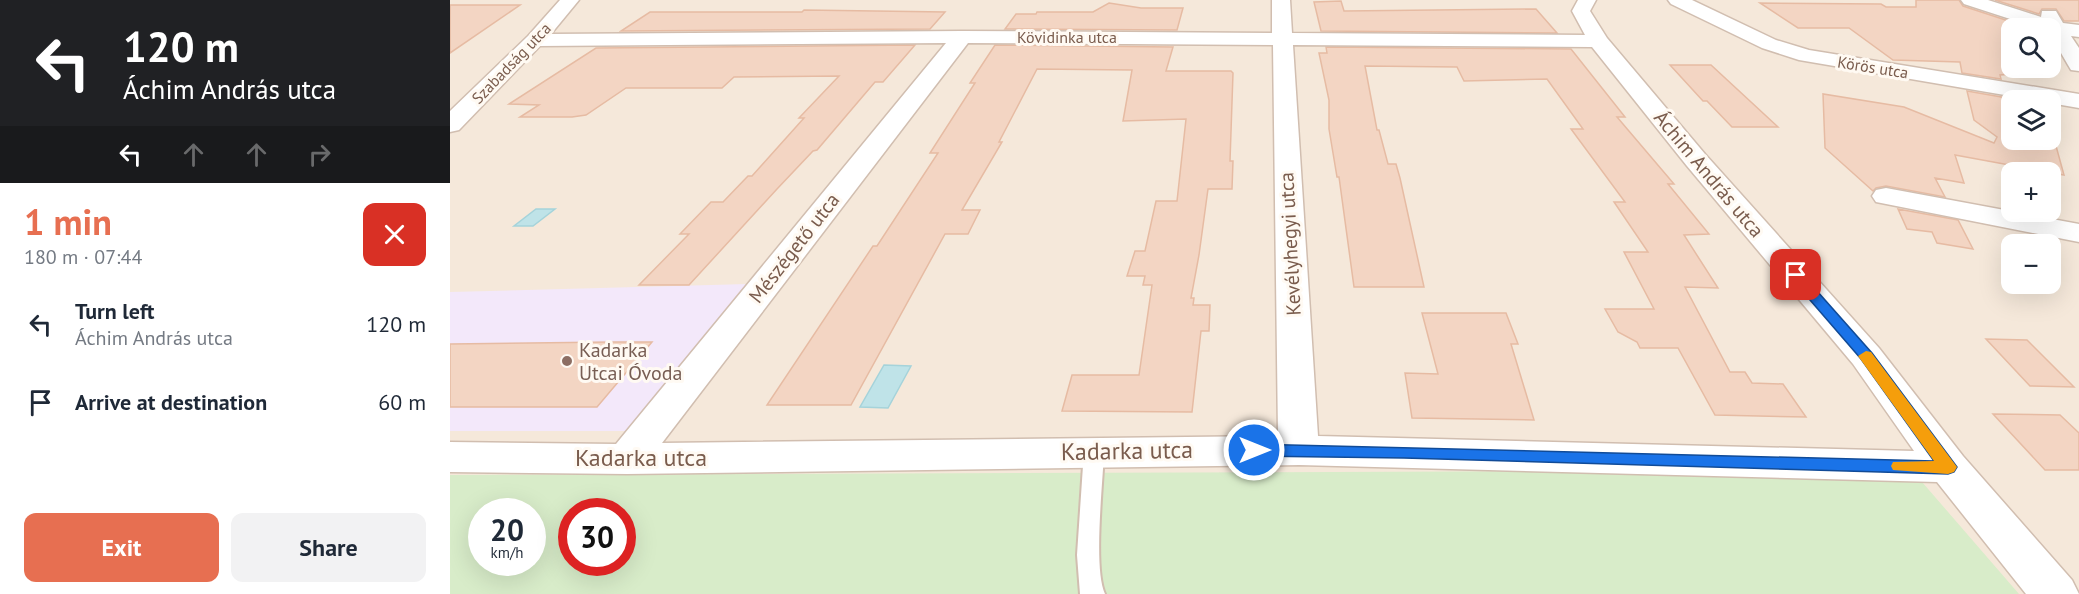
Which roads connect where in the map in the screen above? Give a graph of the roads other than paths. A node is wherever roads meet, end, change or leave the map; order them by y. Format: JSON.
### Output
{"nodes":[{"id":1,"x":570,"y":0,"type":"edge"},
{"id":2,"x":1281,"y":0,"type":"edge"},
{"id":3,"x":1587,"y":0,"type":"edge"},
{"id":4,"x":1677,"y":0,"type":"edge"},
{"id":5,"x":1970,"y":0,"type":"edge"},
{"id":6,"x":2041,"y":0,"type":"edge"},
{"id":7,"x":2025,"y":18,"type":"edge"},
{"id":8,"x":2051,"y":18,"type":"edge"},
{"id":9,"x":2061,"y":29,"type":"edge"},
{"id":10,"x":2079,"y":31,"type":"edge"},
{"id":11,"x":2061,"y":36,"type":"edge"},
{"id":12,"x":962,"y":37,"type":"junction"},
{"id":13,"x":1281,"y":37,"type":"junction"},
{"id":14,"x":535,"y":40,"type":"junction"},
{"id":15,"x":1598,"y":41,"type":"junction"},
{"id":16,"x":2079,"y":65,"type":"edge"},
{"id":17,"x":2079,"y":101,"type":"edge"},
{"id":18,"x":450,"y":126,"type":"edge"},
{"id":19,"x":1886,"y":196,"type":"dead end"},
{"id":20,"x":2079,"y":233,"type":"edge"},
{"id":21,"x":1299,"y":450,"type":"junction"},
{"id":22,"x":1094,"y":451,"type":"junction"},
{"id":23,"x":450,"y":457,"type":"edge"},
{"id":24,"x":627,"y":459,"type":"junction"},
{"id":25,"x":1948,"y":467,"type":"junction"},
{"id":26,"x":1093,"y":594,"type":"edge"},
{"id":27,"x":2055,"y":594,"type":"edge"}],
"edges":[{"from":1,"to":14,"type":"street","name":"Szabadság utca"},
{"from":2,"to":13,"type":"street","name":"Kevélyhegyi utca"},
{"from":3,"to":15,"type":"street","name":"Áchim András utca"},
{"from":4,"to":17,"type":"street","name":"Körös utca"},
{"from":5,"to":7,"type":"street"},
{"from":6,"to":8,"type":"street"},
{"from":9,"to":10,"type":"street"},
{"from":11,"to":16,"type":"street"},
{"from":12,"to":13,"type":"street","name":"Kövidinka utca"},
{"from":12,"to":14,"type":"street","name":"Kövidinka utca"},
{"from":12,"to":24,"type":"street","name":"Mészégető utca"},
{"from":13,"to":15,"type":"street","name":"Kövidinka utca"},
{"from":13,"to":21,"type":"street","name":"Kevélyhegyi utca"},
{"from":14,"to":18,"type":"street","name":"Szabadság utca"},
{"from":15,"to":25,"type":"street","name":"Áchim András utca"},
{"from":19,"to":20,"type":"street"},
{"from":21,"to":22,"type":"street","name":"Kadarka utca"},
{"from":21,"to":25,"type":"street","name":"Kadarka utca"},
{"from":22,"to":24,"type":"street","name":"Kadarka utca"},
{"from":22,"to":26,"type":"lane"},
{"from":23,"to":24,"type":"street","name":"Kadarka utca"},
{"from":25,"to":27,"type":"street","name":"Áchim András utca"}]}
